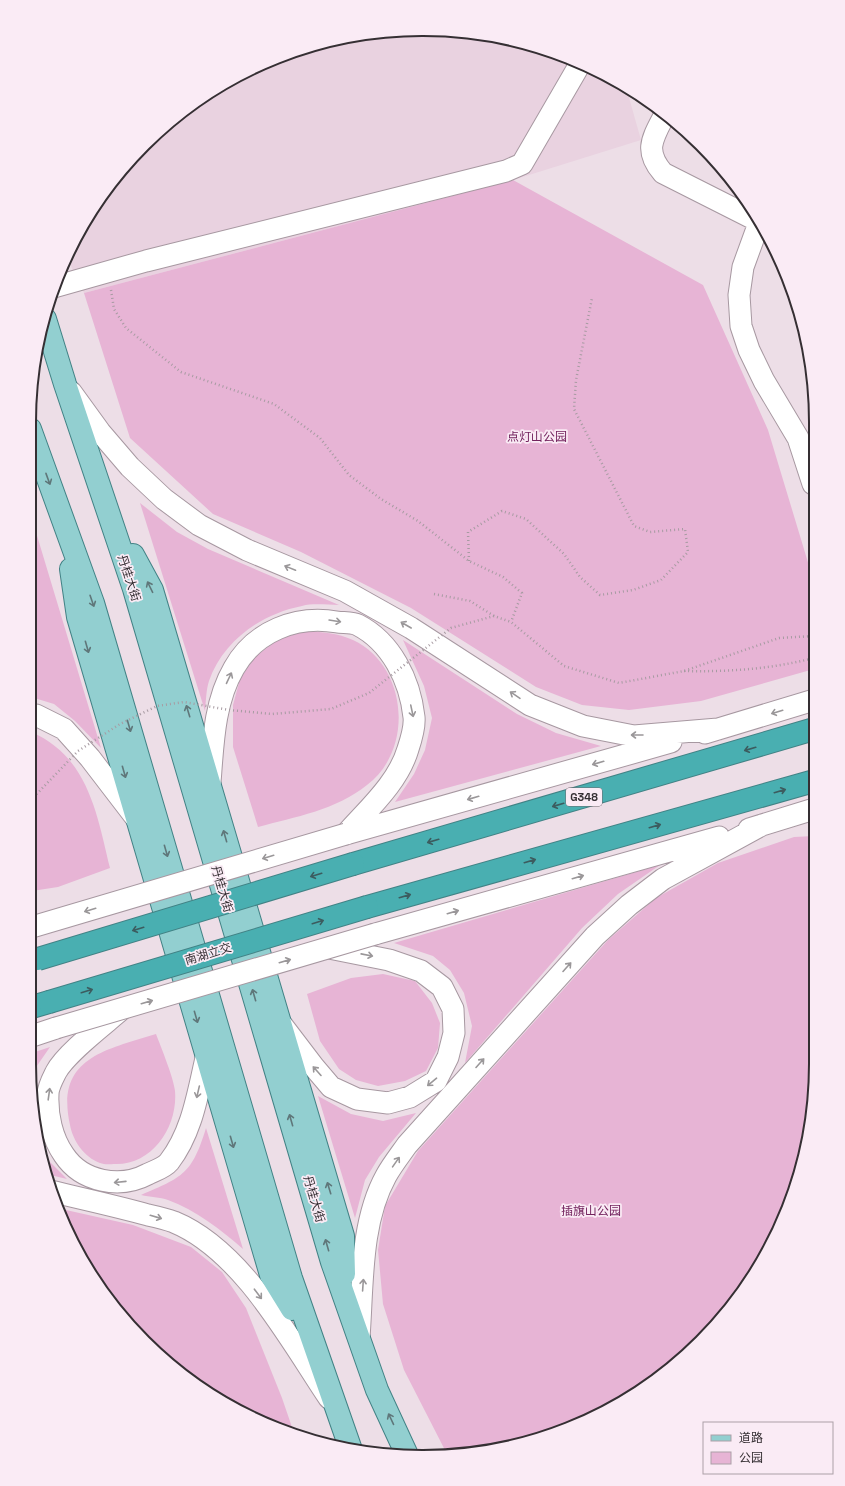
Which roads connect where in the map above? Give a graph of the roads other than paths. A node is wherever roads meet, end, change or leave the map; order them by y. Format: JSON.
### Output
{"nodes":[{"id":1,"x":577,"y":69,"type":"edge"},
{"id":2,"x":662,"y":120,"type":"edge"},
{"id":3,"x":750,"y":217,"type":"edge"},
{"id":4,"x":757,"y":228,"type":"edge"},
{"id":5,"x":62,"y":285,"type":"edge"},
{"id":6,"x":48,"y":328,"type":"edge"},
{"id":7,"x":65,"y":384,"type":"junction"},
{"id":8,"x":805,"y":433,"type":"edge"},
{"id":9,"x":36,"y":446,"type":"edge"},
{"id":10,"x":809,"y":458,"type":"edge"},
{"id":11,"x":106,"y":507,"type":"junction"},
{"id":12,"x":65,"y":526,"type":"junction"},
{"id":13,"x":809,"y":702,"type":"edge"},
{"id":14,"x":36,"y":715,"type":"edge"},
{"id":15,"x":718,"y":729,"type":"junction"},
{"id":16,"x":809,"y":730,"type":"edge"},
{"id":17,"x":809,"y":782,"type":"edge"},
{"id":18,"x":210,"y":785,"type":"junction"},
{"id":19,"x":809,"y":811,"type":"edge"},
{"id":20,"x":138,"y":820,"type":"junction"},
{"id":21,"x":762,"y":825,"type":"junction"},
{"id":22,"x":346,"y":834,"type":"junction"},
{"id":23,"x":36,"y":919,"type":"edge"},
{"id":24,"x":52,"y":921,"type":"junction"},
{"id":25,"x":36,"y":927,"type":"edge"},
{"id":26,"x":329,"y":948,"type":"junction"},
{"id":27,"x":36,"y":960,"type":"edge"},
{"id":28,"x":41,"y":1004,"type":"edge"},
{"id":29,"x":122,"y":1009,"type":"junction"},
{"id":30,"x":280,"y":1024,"type":"junction"},
{"id":31,"x":36,"y":1035,"type":"edge"},
{"id":32,"x":207,"y":1054,"type":"junction"},
{"id":33,"x":59,"y":1193,"type":"edge"},
{"id":34,"x":344,"y":1295,"type":"junction"},
{"id":35,"x":359,"y":1338,"type":"junction"},
{"id":36,"x":316,"y":1351,"type":"junction"},
{"id":37,"x":337,"y":1410,"type":"junction"},
{"id":38,"x":349,"y":1443,"type":"edge"},
{"id":39,"x":404,"y":1449,"type":"edge"}],
"edges":[{"from":1,"to":5,"type":"street"},
{"from":2,"to":3,"type":"street"},
{"from":4,"to":8,"type":"street"},
{"from":6,"to":7,"type":"main road","name":"丹桂大街"},
{"from":7,"to":11,"type":"main road","name":"丹桂大街"},
{"from":15,"to":7,"type":"street","one_way":true},
{"from":8,"to":10,"type":"street"},
{"from":9,"to":12,"type":"main road","one_way":true},
{"from":18,"to":11,"type":"main road","one_way":true},
{"from":34,"to":11,"type":"main road","name":"丹桂大街","one_way":true},
{"from":12,"to":20,"type":"main road","one_way":true},
{"from":12,"to":36,"type":"main road","one_way":true},
{"from":13,"to":15,"type":"street","one_way":true},
{"from":14,"to":20,"type":"street"},
{"from":15,"to":22,"type":"street","one_way":true},
{"from":16,"to":27,"type":"highway","number":"G348","one_way":true,"bridge":true},
{"from":28,"to":17,"type":"highway","name":"南湖立交","one_way":true,"bridge":true},
{"from":18,"to":22,"type":"street","one_way":true},
{"from":30,"to":18,"type":"main road","one_way":true},
{"from":19,"to":21,"type":"street"},
{"from":20,"to":32,"type":"main road","one_way":true},
{"from":26,"to":21,"type":"street","one_way":true,"bridge":true},
{"from":35,"to":21,"type":"street","one_way":true},
{"from":22,"to":24,"type":"street","one_way":true,"bridge":true},
{"from":23,"to":24,"type":"street"},
{"from":24,"to":25,"type":"street","bridge":true},
{"from":29,"to":26,"type":"street","one_way":true,"bridge":true},
{"from":26,"to":30,"type":"street","one_way":true},
{"from":29,"to":31,"type":"street","bridge":true},
{"from":32,"to":29,"type":"street","one_way":true},
{"from":34,"to":30,"type":"main road","one_way":true},
{"from":32,"to":36,"type":"main road","one_way":true},
{"from":33,"to":37,"type":"street","one_way":true},
{"from":34,"to":35,"type":"main road","name":"丹桂大街"},
{"from":39,"to":35,"type":"main road","name":"丹桂大街","one_way":true},
{"from":36,"to":37,"type":"main road"},
{"from":37,"to":38,"type":"main road"}]}
